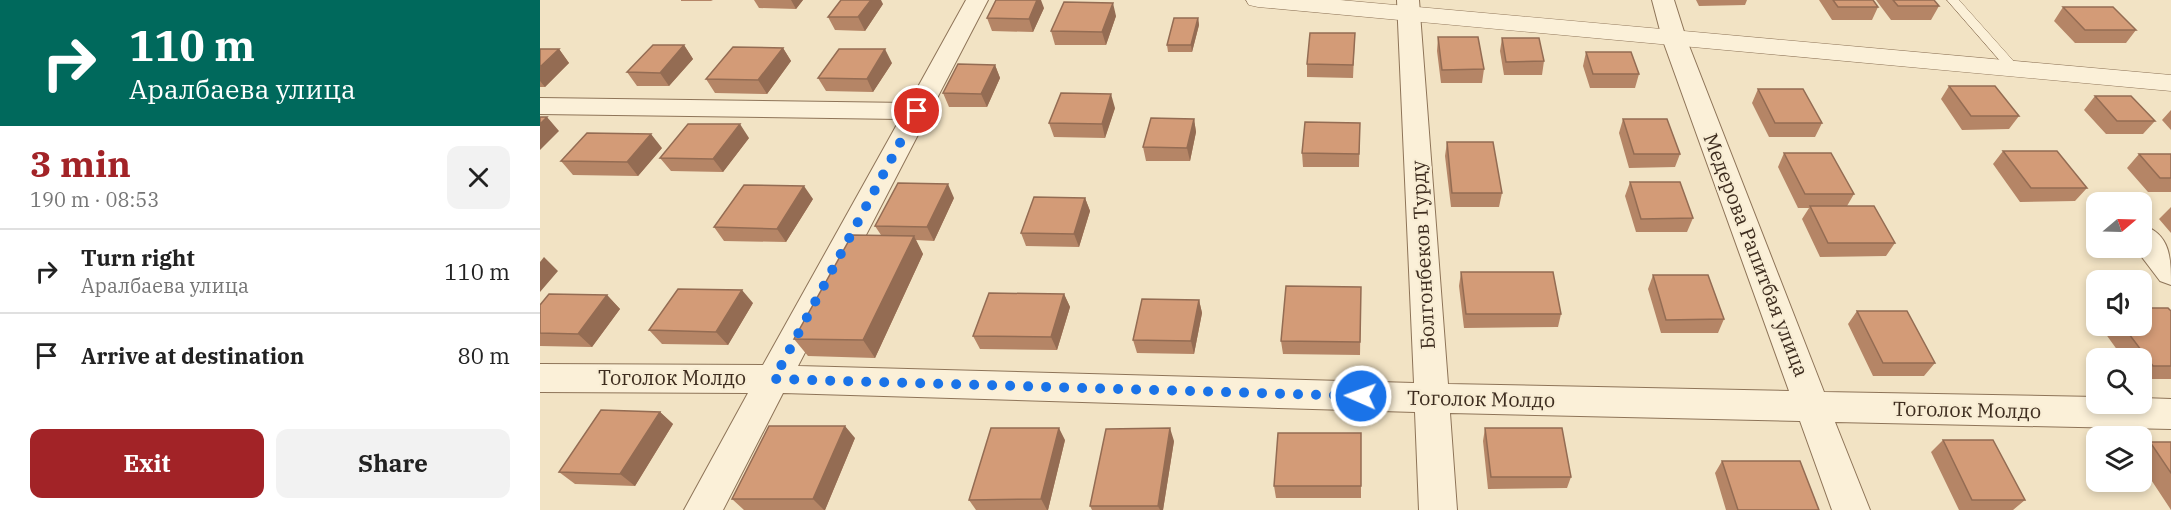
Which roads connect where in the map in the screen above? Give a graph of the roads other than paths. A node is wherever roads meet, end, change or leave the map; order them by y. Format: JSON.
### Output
{"nodes":[{"id":1,"x":977,"y":0,"type":"edge"},
{"id":2,"x":1258,"y":0,"type":"edge"},
{"id":3,"x":1663,"y":0,"type":"edge"},
{"id":4,"x":1953,"y":0,"type":"edge"},
{"id":5,"x":1408,"y":7,"type":"edge"},
{"id":6,"x":1674,"y":38,"type":"junction"},
{"id":7,"x":2013,"y":68,"type":"junction"},
{"id":8,"x":2171,"y":83,"type":"edge"},
{"id":9,"x":540,"y":106,"type":"edge"},
{"id":10,"x":917,"y":111,"type":"junction"},
{"id":11,"x":2152,"y":249,"type":"edge"},
{"id":12,"x":2171,"y":273,"type":"edge"},
{"id":13,"x":540,"y":378,"type":"edge"},
{"id":14,"x":774,"y":379,"type":"junction"},
{"id":15,"x":1431,"y":398,"type":"junction"},
{"id":16,"x":1812,"y":406,"type":"junction"},
{"id":17,"x":2171,"y":414,"type":"edge"},
{"id":18,"x":703,"y":510,"type":"edge"},
{"id":19,"x":1438,"y":510,"type":"edge"},
{"id":20,"x":1851,"y":510,"type":"edge"}],
"edges":[{"from":1,"to":10,"type":"street"},
{"from":2,"to":5,"type":"street"},
{"from":3,"to":6,"type":"street","name":"Медерова Рапитбая улица"},
{"from":4,"to":7,"type":"lane"},
{"from":5,"to":6,"type":"street"},
{"from":5,"to":15,"type":"street","name":"Болгонбеков Турду"},
{"from":6,"to":7,"type":"street"},
{"from":6,"to":16,"type":"street","name":"Медерова Рапитбая улица"},
{"from":7,"to":8,"type":"street"},
{"from":9,"to":10,"type":"street"},
{"from":10,"to":14,"type":"street"},
{"from":11,"to":12,"type":"street"},
{"from":13,"to":14,"type":"street","name":"Тоголок Молдо"},
{"from":14,"to":15,"type":"street","name":"Тоголок Молдо"},
{"from":14,"to":18,"type":"street"},
{"from":15,"to":16,"type":"street","name":"Тоголок Молдо"},
{"from":15,"to":19,"type":"street","name":"Болгонбеков Турду"},
{"from":16,"to":17,"type":"street","name":"Тоголок Молдо"},
{"from":16,"to":20,"type":"street","name":"Медерова Рапитбая улица"}]}
